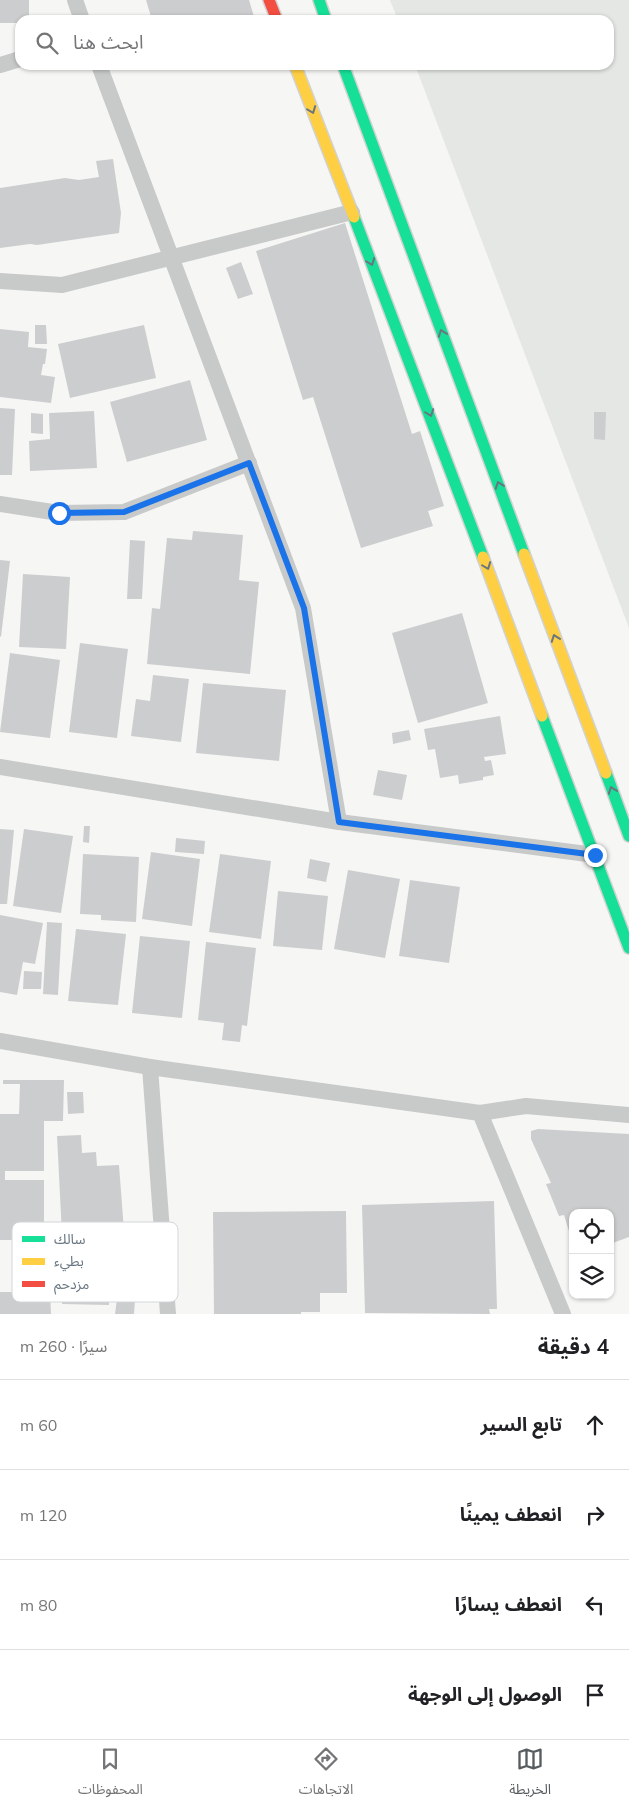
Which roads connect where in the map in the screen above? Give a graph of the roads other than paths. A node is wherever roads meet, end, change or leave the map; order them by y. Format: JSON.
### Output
{"nodes":[{"id":1,"x":75,"y":0,"type":"edge"},
{"id":2,"x":269,"y":0,"type":"edge"},
{"id":3,"x":319,"y":0,"type":"edge"},
{"id":4,"x":80,"y":15,"type":"edge"},
{"id":5,"x":275,"y":15,"type":"edge"},
{"id":6,"x":324,"y":15,"type":"edge"},
{"id":7,"x":15,"y":61,"type":"edge"},
{"id":8,"x":0,"y":64,"type":"edge"},
{"id":9,"x":101,"y":70,"type":"edge"},
{"id":10,"x":297,"y":70,"type":"edge"},
{"id":11,"x":345,"y":70,"type":"edge"},
{"id":12,"x":352,"y":212,"type":"junction"},
{"id":13,"x":171,"y":257,"type":"junction"},
{"id":14,"x":0,"y":281,"type":"edge"},
{"id":15,"x":249,"y":463,"type":"junction"},
{"id":16,"x":0,"y":504,"type":"edge"},
{"id":17,"x":0,"y":766,"type":"edge"},
{"id":18,"x":339,"y":822,"type":"junction"},
{"id":19,"x":629,"y":836,"type":"edge"},
{"id":20,"x":595,"y":855,"type":"junction"},
{"id":21,"x":629,"y":948,"type":"edge"},
{"id":22,"x":0,"y":1041,"type":"edge"},
{"id":23,"x":150,"y":1067,"type":"junction"},
{"id":24,"x":480,"y":1114,"type":"junction"},
{"id":25,"x":629,"y":1115,"type":"edge"},
{"id":26,"x":161,"y":1222,"type":"edge"},
{"id":27,"x":562,"y":1314,"type":"edge"}],
"edges":[{"from":1,"to":4,"type":"street"},
{"from":2,"to":5,"type":"street"},
{"from":3,"to":6,"type":"street"},
{"from":7,"to":8,"type":"street"},
{"from":9,"to":13,"type":"street"},
{"from":10,"to":12,"type":"street","one_way":true},
{"from":19,"to":11,"type":"street","one_way":true},
{"from":12,"to":13,"type":"street"},
{"from":12,"to":20,"type":"street","one_way":true},
{"from":13,"to":14,"type":"street"},
{"from":13,"to":15,"type":"street"},
{"from":15,"to":16,"type":"street"},
{"from":15,"to":18,"type":"street"},
{"from":17,"to":18,"type":"street"},
{"from":18,"to":20,"type":"street"},
{"from":20,"to":21,"type":"street"},
{"from":22,"to":23,"type":"street"},
{"from":23,"to":24,"type":"street"},
{"from":23,"to":26,"type":"street"},
{"from":24,"to":25,"type":"street"},
{"from":24,"to":27,"type":"street"}]}
